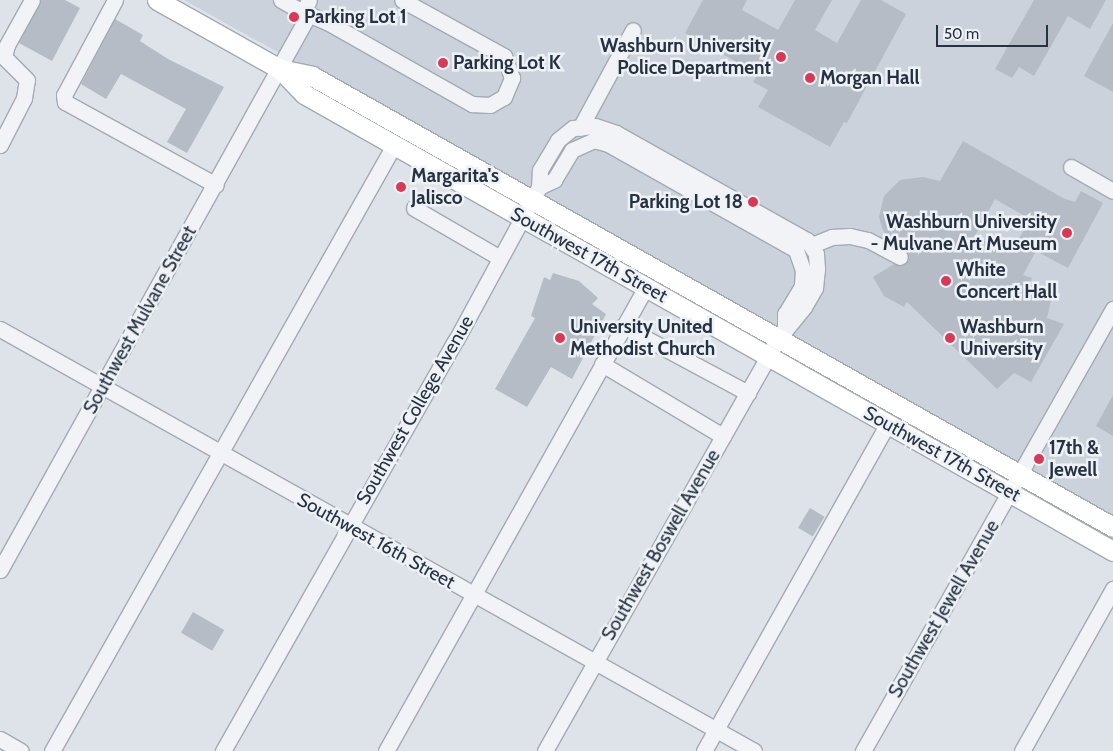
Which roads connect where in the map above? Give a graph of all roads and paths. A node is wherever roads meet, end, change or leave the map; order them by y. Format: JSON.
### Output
{"nodes":[{"id":1,"x":32,"y":0,"type":"edge"},
{"id":2,"x":115,"y":0,"type":"edge"},
{"id":3,"x":157,"y":0,"type":"edge"},
{"id":4,"x":281,"y":0,"type":"edge"},
{"id":5,"x":402,"y":0,"type":"edge"},
{"id":6,"x":307,"y":9,"type":"edge"},
{"id":7,"x":634,"y":30,"type":"dead end"},
{"id":8,"x":280,"y":69,"type":"junction"},
{"id":9,"x":580,"y":128,"type":"junction"},
{"id":10,"x":0,"y":145,"type":"edge"},
{"id":11,"x":394,"y":145,"type":"junction"},
{"id":12,"x":1071,"y":167,"type":"dead end"},
{"id":13,"x":216,"y":185,"type":"junction"},
{"id":14,"x":1113,"y":191,"type":"edge"},
{"id":15,"x":536,"y":193,"type":"junction"},
{"id":16,"x":414,"y":208,"type":"dead end"},
{"id":17,"x":522,"y":218,"type":"junction"},
{"id":18,"x":812,"y":244,"type":"junction"},
{"id":19,"x":900,"y":257,"type":"dead end"},
{"id":20,"x":500,"y":258,"type":"junction"},
{"id":21,"x":646,"y":287,"type":"junction"},
{"id":22,"x":1113,"y":309,"type":"edge"},
{"id":23,"x":624,"y":326,"type":"junction"},
{"id":24,"x":0,"y":329,"type":"edge"},
{"id":25,"x":782,"y":333,"type":"junction"},
{"id":26,"x":768,"y":357,"type":"junction"},
{"id":27,"x":602,"y":364,"type":"junction"},
{"id":28,"x":102,"y":388,"type":"junction"},
{"id":29,"x":748,"y":394,"type":"junction"},
{"id":30,"x":888,"y":424,"type":"junction"},
{"id":31,"x":723,"y":436,"type":"junction"},
{"id":32,"x":220,"y":454,"type":"junction"},
{"id":33,"x":1020,"y":475,"type":"junction"},
{"id":34,"x":1010,"y":492,"type":"junction"},
{"id":35,"x":350,"y":526,"type":"junction"},
{"id":36,"x":1113,"y":528,"type":"edge"},
{"id":37,"x":1113,"y":551,"type":"edge"},
{"id":38,"x":0,"y":570,"type":"edge"},
{"id":39,"x":1113,"y":589,"type":"edge"},
{"id":40,"x":474,"y":595,"type":"junction"},
{"id":41,"x":594,"y":662,"type":"junction"},
{"id":42,"x":717,"y":730,"type":"junction"},
{"id":43,"x":0,"y":740,"type":"edge"},
{"id":44,"x":20,"y":751,"type":"edge"},
{"id":45,"x":52,"y":751,"type":"edge"},
{"id":46,"x":223,"y":751,"type":"edge"},
{"id":47,"x":386,"y":751,"type":"edge"},
{"id":48,"x":545,"y":751,"type":"edge"},
{"id":49,"x":704,"y":751,"type":"edge"},
{"id":50,"x":754,"y":751,"type":"edge"},
{"id":51,"x":863,"y":751,"type":"edge"},
{"id":52,"x":1022,"y":751,"type":"edge"}],
"edges":[{"from":1,"to":10,"type":"street"},
{"from":2,"to":13,"type":"street"},
{"from":3,"to":8,"type":"main road","name":"Southwest 17th Street"},
{"from":4,"to":6,"type":"street"},
{"from":5,"to":6,"type":"street"},
{"from":6,"to":8,"type":"street","name":"Southwest Mulvane Street"},
{"from":7,"to":9,"type":"street"},
{"from":8,"to":11,"type":"main road","name":"Southwest 17th Street"},
{"from":8,"to":13,"type":"street","name":"Southwest Mulvane Street"},
{"from":8,"to":15,"type":"main road","name":"Southwest 17th Street"},
{"from":9,"to":15,"type":"street"},
{"from":9,"to":18,"type":"street"},
{"from":11,"to":17,"type":"main road","name":"Southwest 17th Street"},
{"from":11,"to":32,"type":"street"},
{"from":12,"to":14,"type":"street"},
{"from":13,"to":28,"type":"street","name":"Southwest Mulvane Street"},
{"from":15,"to":17,"type":"street","name":"Southwest College Avenue"},
{"from":15,"to":25,"type":"main road","name":"Southwest 17th Street"},
{"from":15,"to":25,"type":"street"},
{"from":16,"to":20,"type":"street"},
{"from":17,"to":20,"type":"street","name":"Southwest College Avenue"},
{"from":17,"to":21,"type":"main road","name":"Southwest 17th Street"},
{"from":18,"to":19,"type":"street"},
{"from":18,"to":25,"type":"street"},
{"from":20,"to":35,"type":"street","name":"Southwest College Avenue"},
{"from":21,"to":23,"type":"street"},
{"from":21,"to":26,"type":"main road","name":"Southwest 17th Street"},
{"from":22,"to":33,"type":"street","name":"Southwest Jewell Avenue"},
{"from":23,"to":27,"type":"street"},
{"from":23,"to":29,"type":"street"},
{"from":24,"to":28,"type":"street","name":"Southwest 16th Street"},
{"from":25,"to":26,"type":"street","name":"Southwest Boswell Avenue"},
{"from":25,"to":33,"type":"main road","name":"Southwest 17th Street"},
{"from":26,"to":29,"type":"street","name":"Southwest Boswell Avenue"},
{"from":26,"to":30,"type":"main road","name":"Southwest 17th Street"},
{"from":27,"to":31,"type":"street"},
{"from":27,"to":40,"type":"street"},
{"from":28,"to":32,"type":"street","name":"Southwest 16th Street"},
{"from":28,"to":38,"type":"street","name":"Southwest Mulvane Street"},
{"from":29,"to":31,"type":"street","name":"Southwest Boswell Avenue"},
{"from":30,"to":34,"type":"main road","name":"Southwest 17th Street"},
{"from":30,"to":42,"type":"street"},
{"from":31,"to":41,"type":"street","name":"Southwest Boswell Avenue"},
{"from":32,"to":35,"type":"street","name":"Southwest 16th Street"},
{"from":32,"to":45,"type":"street"},
{"from":33,"to":34,"type":"street","name":"Southwest Jewell Avenue"},
{"from":33,"to":36,"type":"main road","name":"Southwest 17th Street"},
{"from":34,"to":37,"type":"main road","name":"Southwest 17th Street"},
{"from":34,"to":51,"type":"street","name":"Southwest Jewell Avenue"},
{"from":35,"to":40,"type":"street","name":"Southwest 16th Street"},
{"from":35,"to":46,"type":"street","name":"Southwest College Avenue"},
{"from":39,"to":52,"type":"street"},
{"from":40,"to":41,"type":"street","name":"Southwest 16th Street"},
{"from":40,"to":47,"type":"street"},
{"from":41,"to":42,"type":"street","name":"Southwest 16th Street"},
{"from":41,"to":48,"type":"street","name":"Southwest Boswell Avenue"},
{"from":42,"to":49,"type":"street"},
{"from":42,"to":50,"type":"street","name":"Southwest 16th Street"},
{"from":43,"to":44,"type":"street"}]}
